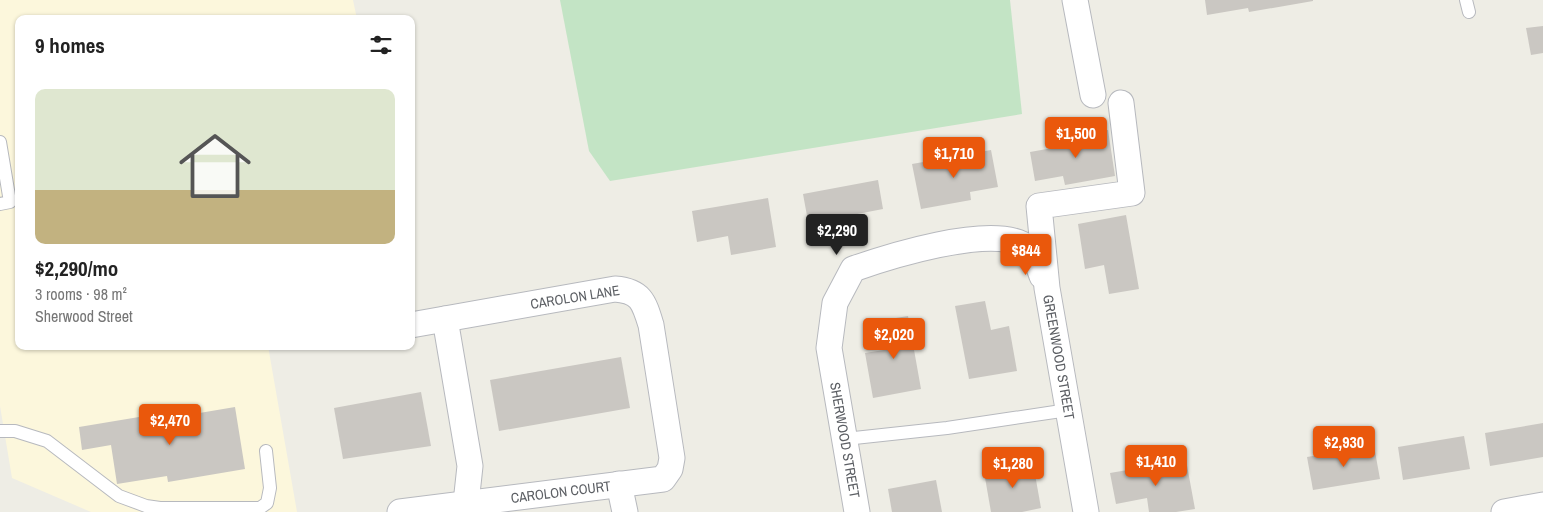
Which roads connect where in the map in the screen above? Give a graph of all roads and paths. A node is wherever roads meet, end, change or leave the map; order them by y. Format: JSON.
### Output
{"nodes":[{"id":1,"x":1074,"y":0,"type":"edge"},
{"id":2,"x":1093,"y":95,"type":"dead end"},
{"id":3,"x":1121,"y":103,"type":"dead end"},
{"id":4,"x":0,"y":142,"type":"edge"},
{"id":5,"x":13,"y":187,"type":"edge"},
{"id":6,"x":0,"y":204,"type":"edge"},
{"id":7,"x":1047,"y":288,"type":"junction"},
{"id":8,"x":445,"y":319,"type":"junction"},
{"id":9,"x":415,"y":324,"type":"edge"},
{"id":10,"x":1068,"y":410,"type":"junction"},
{"id":11,"x":0,"y":432,"type":"edge"},
{"id":12,"x":845,"y":439,"type":"junction"},
{"id":13,"x":266,"y":450,"type":"dead end"},
{"id":14,"x":663,"y":479,"type":"joint"},
{"id":15,"x":619,"y":484,"type":"junction"},
{"id":16,"x":558,"y":502,"type":"edge"},
{"id":17,"x":1543,"y":506,"type":"edge"},
{"id":18,"x":465,"y":508,"type":"edge"},
{"id":19,"x":400,"y":512,"type":"edge"},
{"id":20,"x":625,"y":512,"type":"edge"},
{"id":21,"x":857,"y":512,"type":"edge"},
{"id":22,"x":1086,"y":512,"type":"edge"},
{"id":23,"x":1504,"y":512,"type":"edge"}],
"edges":[{"from":1,"to":2,"type":"street"},
{"from":3,"to":7,"type":"street","name":"GREENWOOD STREET"},
{"from":4,"to":5,"type":"lane"},
{"from":5,"to":6,"type":"lane"},
{"from":7,"to":10,"type":"street","name":"GREENWOOD STREET"},
{"from":7,"to":12,"type":"street","name":"SHERWOOD STREET"},
{"from":8,"to":9,"type":"street","name":"CAROLON LANE"},
{"from":8,"to":14,"type":"street","name":"CAROLON LANE"},
{"from":8,"to":18,"type":"street"},
{"from":10,"to":12,"type":"lane"},
{"from":10,"to":22,"type":"street","name":"GREENWOOD STREET"},
{"from":11,"to":13,"type":"lane"},
{"from":12,"to":21,"type":"street","name":"SHERWOOD STREET"},
{"from":14,"to":15,"type":"street","name":"CAROLON COURT"},
{"from":15,"to":16,"type":"street","name":"CAROLON COURT"},
{"from":15,"to":20,"type":"street"},
{"from":16,"to":18,"type":"street","name":"CAROLON COURT"},
{"from":17,"to":23,"type":"street"},
{"from":18,"to":19,"type":"street","name":"CAROLON COURT"}]}
